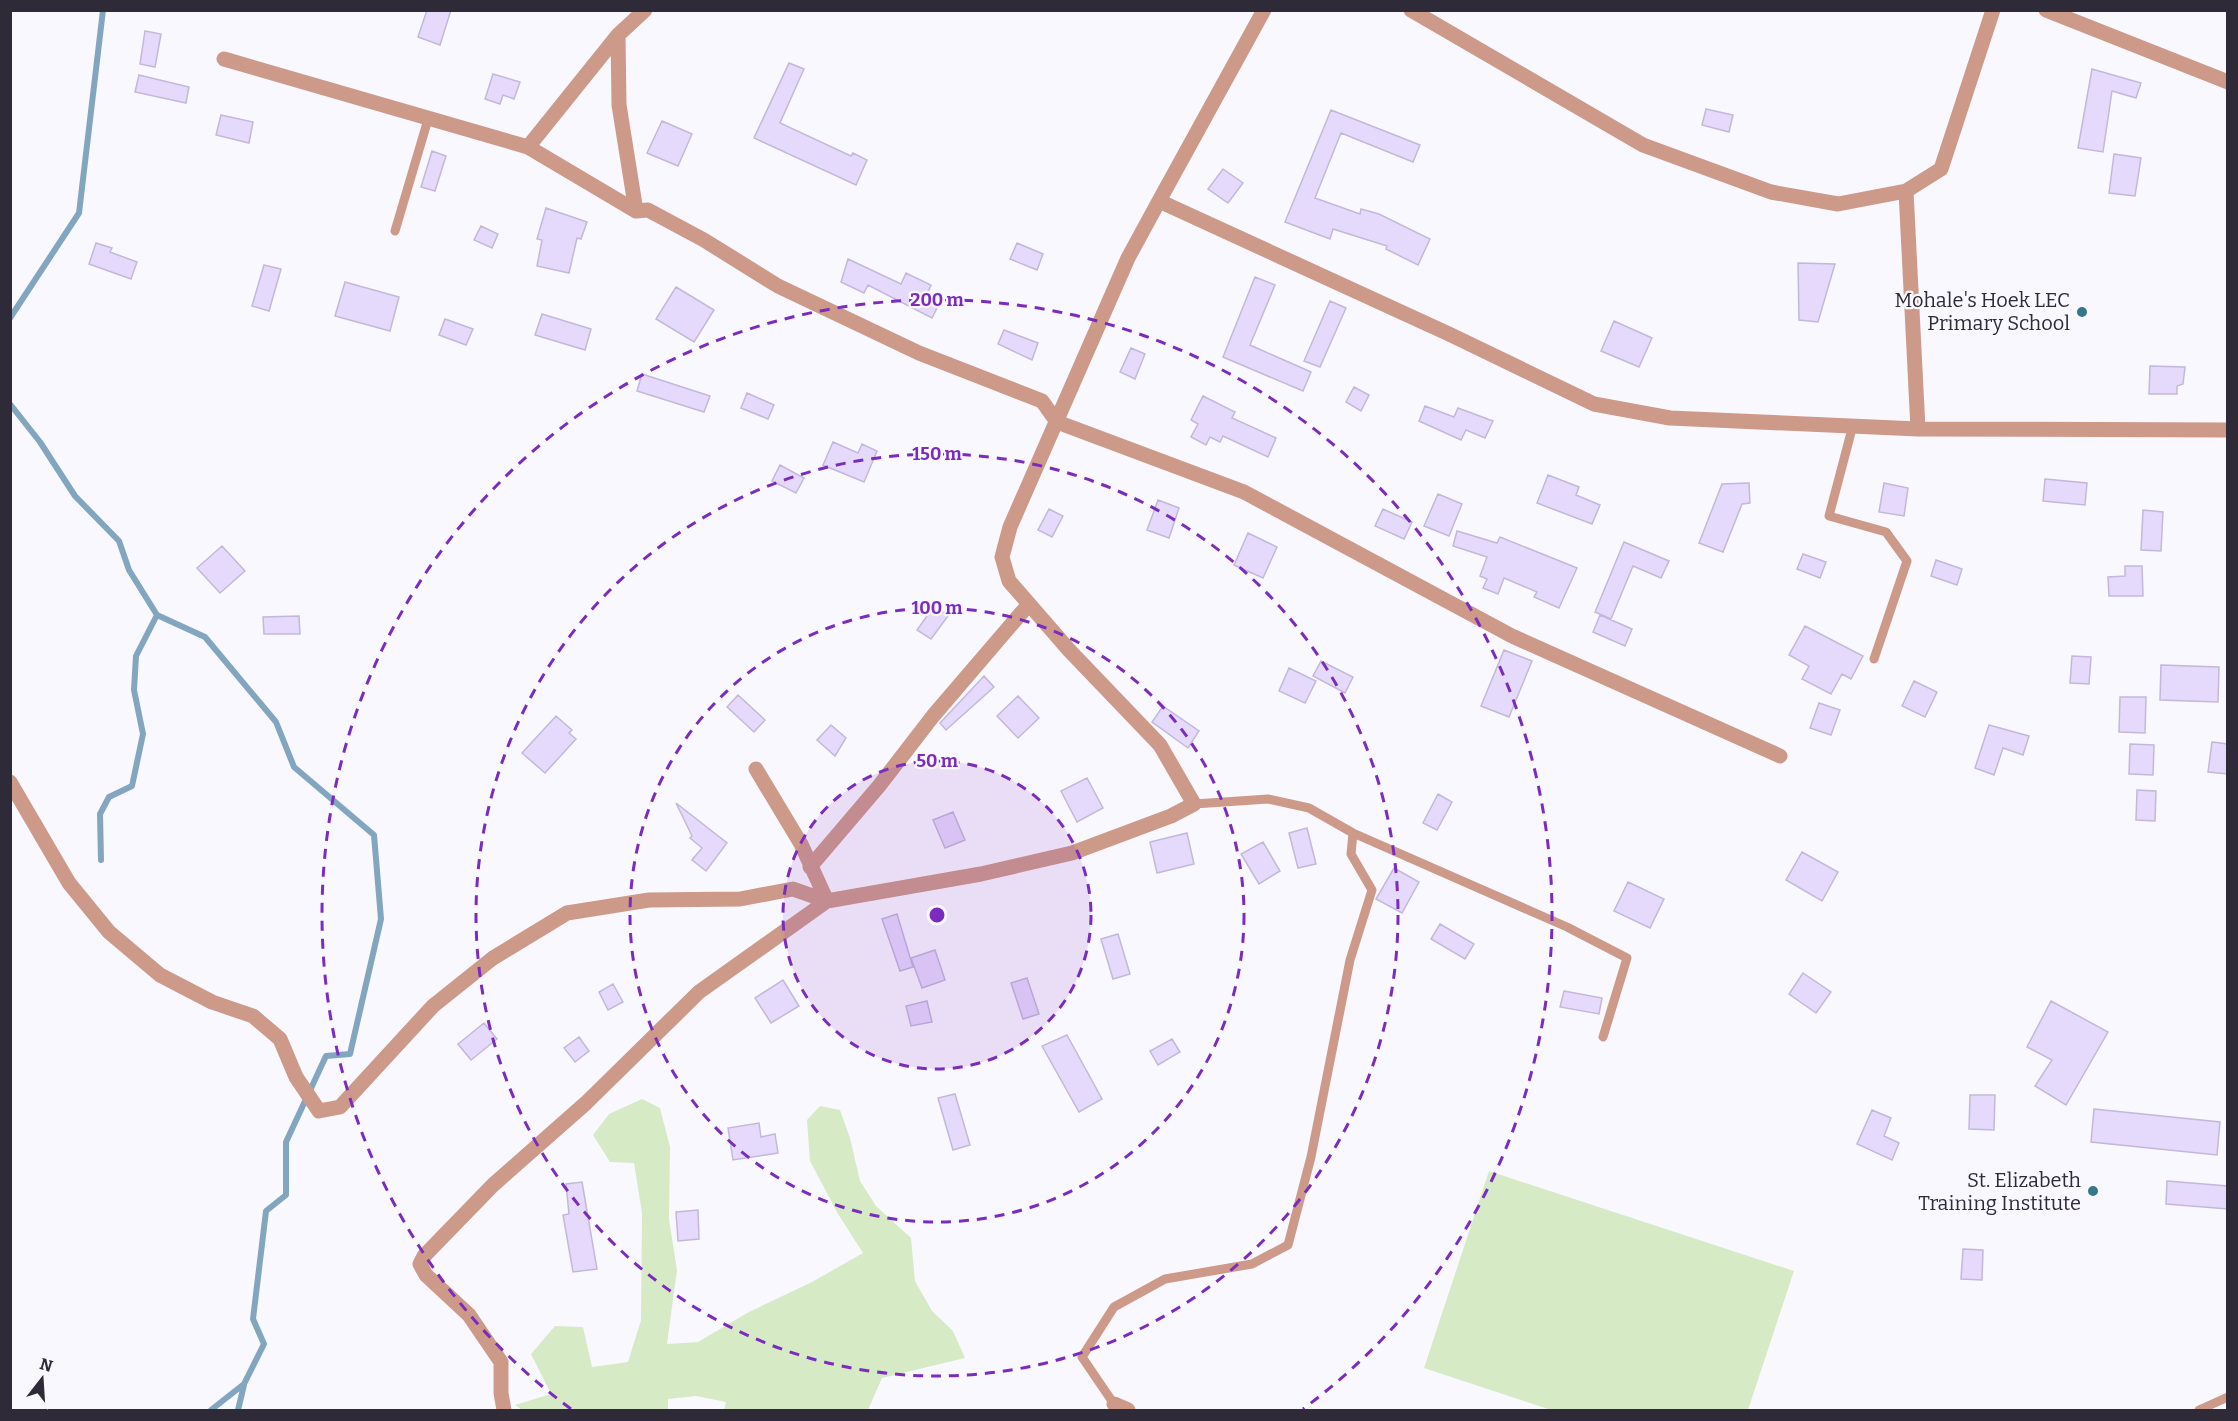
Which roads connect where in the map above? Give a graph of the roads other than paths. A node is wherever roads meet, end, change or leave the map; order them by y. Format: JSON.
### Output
{"nodes":[{"id":1,"x":645,"y":10,"type":"edge"},
{"id":2,"x":1264,"y":10,"type":"edge"},
{"id":3,"x":1411,"y":10,"type":"edge"},
{"id":4,"x":1993,"y":10,"type":"edge"},
{"id":5,"x":2046,"y":10,"type":"edge"},
{"id":6,"x":618,"y":35,"type":"junction"},
{"id":7,"x":224,"y":59,"type":"dead end"},
{"id":8,"x":2228,"y":82,"type":"edge"},
{"id":9,"x":429,"y":116,"type":"junction"},
{"id":10,"x":528,"y":147,"type":"junction"},
{"id":11,"x":1906,"y":191,"type":"junction"},
{"id":12,"x":1159,"y":201,"type":"junction"},
{"id":13,"x":636,"y":211,"type":"junction"},
{"id":14,"x":395,"y":231,"type":"dead end"},
{"id":15,"x":1058,"y":422,"type":"junction"},
{"id":16,"x":1853,"y":425,"type":"junction"},
{"id":17,"x":1918,"y":429,"type":"junction"},
{"id":18,"x":2228,"y":430,"type":"edge"},
{"id":19,"x":1029,"y":604,"type":"junction"},
{"id":20,"x":1874,"y":659,"type":"dead end"},
{"id":21,"x":1780,"y":756,"type":"dead end"},
{"id":22,"x":756,"y":769,"type":"dead end"},
{"id":23,"x":10,"y":782,"type":"edge"},
{"id":24,"x":1194,"y":804,"type":"junction"},
{"id":25,"x":1353,"y":833,"type":"junction"},
{"id":26,"x":810,"y":867,"type":"junction"},
{"id":27,"x":827,"y":901,"type":"junction"},
{"id":28,"x":1603,"y":1037,"type":"dead end"},
{"id":29,"x":2228,"y":1397,"type":"edge"},
{"id":30,"x":1121,"y":1407,"type":"edge"},
{"id":31,"x":504,"y":1410,"type":"edge"},
{"id":32,"x":2199,"y":1410,"type":"edge"}],
"edges":[{"from":1,"to":6,"type":"street"},
{"from":2,"to":12,"type":"street"},
{"from":3,"to":11,"type":"street"},
{"from":4,"to":11,"type":"street"},
{"from":5,"to":8,"type":"street"},
{"from":6,"to":10,"type":"street"},
{"from":6,"to":13,"type":"street"},
{"from":7,"to":9,"type":"street"},
{"from":9,"to":10,"type":"street"},
{"from":9,"to":14,"type":"lane"},
{"from":10,"to":13,"type":"street"},
{"from":11,"to":17,"type":"street"},
{"from":12,"to":15,"type":"street"},
{"from":12,"to":16,"type":"street"},
{"from":13,"to":15,"type":"street"},
{"from":15,"to":19,"type":"street"},
{"from":15,"to":21,"type":"street"},
{"from":16,"to":17,"type":"street"},
{"from":16,"to":20,"type":"lane"},
{"from":17,"to":18,"type":"street"},
{"from":19,"to":24,"type":"street"},
{"from":19,"to":26,"type":"street"},
{"from":22,"to":26,"type":"street"},
{"from":23,"to":27,"type":"street"},
{"from":24,"to":25,"type":"lane"},
{"from":24,"to":27,"type":"street"},
{"from":25,"to":28,"type":"lane"},
{"from":25,"to":30,"type":"lane"},
{"from":26,"to":27,"type":"street"},
{"from":27,"to":31,"type":"street"},
{"from":29,"to":32,"type":"lane"}]}
